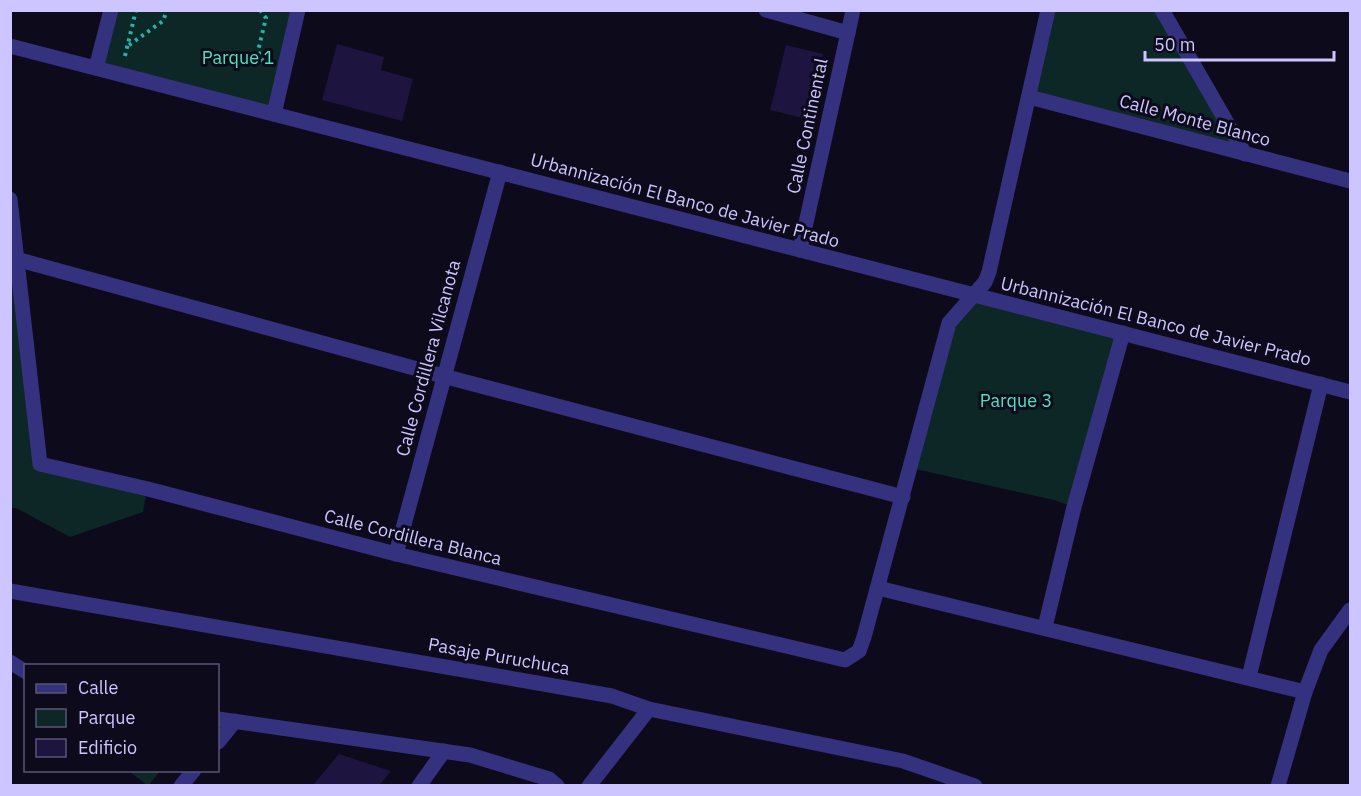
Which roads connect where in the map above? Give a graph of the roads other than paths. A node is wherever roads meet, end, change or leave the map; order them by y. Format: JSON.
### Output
{"nodes":[{"id":1,"x":111,"y":10,"type":"edge"},
{"id":2,"x":298,"y":10,"type":"edge"},
{"id":3,"x":766,"y":10,"type":"edge"},
{"id":4,"x":853,"y":10,"type":"edge"},
{"id":5,"x":1048,"y":10,"type":"edge"},
{"id":6,"x":1162,"y":10,"type":"edge"},
{"id":7,"x":848,"y":33,"type":"junction"},
{"id":8,"x":10,"y":46,"type":"edge"},
{"id":9,"x":96,"y":68,"type":"junction"},
{"id":10,"x":1029,"y":97,"type":"junction"},
{"id":11,"x":274,"y":114,"type":"junction"},
{"id":12,"x":1245,"y":154,"type":"junction"},
{"id":13,"x":500,"y":172,"type":"junction"},
{"id":14,"x":1350,"y":181,"type":"edge"},
{"id":15,"x":10,"y":199,"type":"edge"},
{"id":16,"x":800,"y":250,"type":"junction"},
{"id":17,"x":16,"y":259,"type":"junction"},
{"id":18,"x":973,"y":294,"type":"junction"},
{"id":19,"x":1122,"y":333,"type":"junction"},
{"id":20,"x":443,"y":376,"type":"junction"},
{"id":21,"x":1321,"y":384,"type":"junction"},
{"id":22,"x":1350,"y":392,"type":"edge"},
{"id":23,"x":903,"y":497,"type":"junction"},
{"id":24,"x":396,"y":554,"type":"junction"},
{"id":25,"x":878,"y":588,"type":"junction"},
{"id":26,"x":10,"y":591,"type":"edge"},
{"id":27,"x":1350,"y":610,"type":"edge"},
{"id":28,"x":1045,"y":627,"type":"junction"},
{"id":29,"x":10,"y":662,"type":"edge"},
{"id":30,"x":24,"y":671,"type":"edge"},
{"id":31,"x":1249,"y":677,"type":"junction"},
{"id":32,"x":1305,"y":692,"type":"junction"},
{"id":33,"x":649,"y":709,"type":"junction"},
{"id":34,"x":219,"y":719,"type":"edge"},
{"id":35,"x":235,"y":721,"type":"junction"},
{"id":36,"x":219,"y":741,"type":"edge"},
{"id":37,"x":444,"y":751,"type":"junction"},
{"id":38,"x":193,"y":772,"type":"edge"},
{"id":39,"x":181,"y":786,"type":"edge"},
{"id":40,"x":419,"y":786,"type":"edge"},
{"id":41,"x":557,"y":786,"type":"edge"},
{"id":42,"x":589,"y":786,"type":"edge"},
{"id":43,"x":975,"y":786,"type":"edge"},
{"id":44,"x":1278,"y":786,"type":"edge"}],
"edges":[{"from":1,"to":9,"type":"street"},
{"from":2,"to":11,"type":"street"},
{"from":3,"to":7,"type":"street"},
{"from":4,"to":7,"type":"street","name":"Calle Continental"},
{"from":5,"to":10,"type":"street"},
{"from":6,"to":12,"type":"street"},
{"from":7,"to":16,"type":"street","name":"Calle Continental"},
{"from":8,"to":9,"type":"street","name":"Urbannización El Banco de Javier Prado"},
{"from":9,"to":11,"type":"street","name":"Urbannización El Banco de Javier Prado"},
{"from":10,"to":12,"type":"street","name":"Calle Monte Blanco"},
{"from":10,"to":18,"type":"street"},
{"from":11,"to":13,"type":"street","name":"Urbannización El Banco de Javier Prado"},
{"from":12,"to":14,"type":"street","name":"Calle Monte Blanco"},
{"from":13,"to":16,"type":"street","name":"Urbannización El Banco de Javier Prado"},
{"from":13,"to":20,"type":"street","name":"Calle Cordillera Vilcanota"},
{"from":15,"to":17,"type":"street"},
{"from":16,"to":18,"type":"street","name":"Urbannización El Banco de Javier Prado"},
{"from":17,"to":20,"type":"street"},
{"from":17,"to":24,"type":"street","name":"Calle Cordillera Blanca"},
{"from":18,"to":19,"type":"street","name":"Urbannización El Banco de Javier Prado"},
{"from":18,"to":23,"type":"street"},
{"from":19,"to":21,"type":"street","name":"Urbannización El Banco de Javier Prado"},
{"from":19,"to":28,"type":"street"},
{"from":20,"to":23,"type":"street"},
{"from":20,"to":24,"type":"street","name":"Calle Cordillera Vilcanota"},
{"from":21,"to":22,"type":"street","name":"Urbannización El Banco de Javier Prado"},
{"from":21,"to":31,"type":"street"},
{"from":23,"to":25,"type":"street"},
{"from":24,"to":25,"type":"street","name":"Calle Cordillera Blanca"},
{"from":25,"to":28,"type":"street"},
{"from":26,"to":33,"type":"street","name":"Pasaje Puruchuca"},
{"from":27,"to":32,"type":"street"},
{"from":28,"to":31,"type":"street"},
{"from":29,"to":30,"type":"street"},
{"from":31,"to":32,"type":"street"},
{"from":32,"to":44,"type":"street"},
{"from":33,"to":42,"type":"street"},
{"from":33,"to":43,"type":"street","name":"Pasaje Puruchuca"},
{"from":34,"to":35,"type":"street"},
{"from":35,"to":36,"type":"street"},
{"from":35,"to":37,"type":"street"},
{"from":37,"to":40,"type":"street"},
{"from":37,"to":41,"type":"street"},
{"from":38,"to":39,"type":"street"}]}
